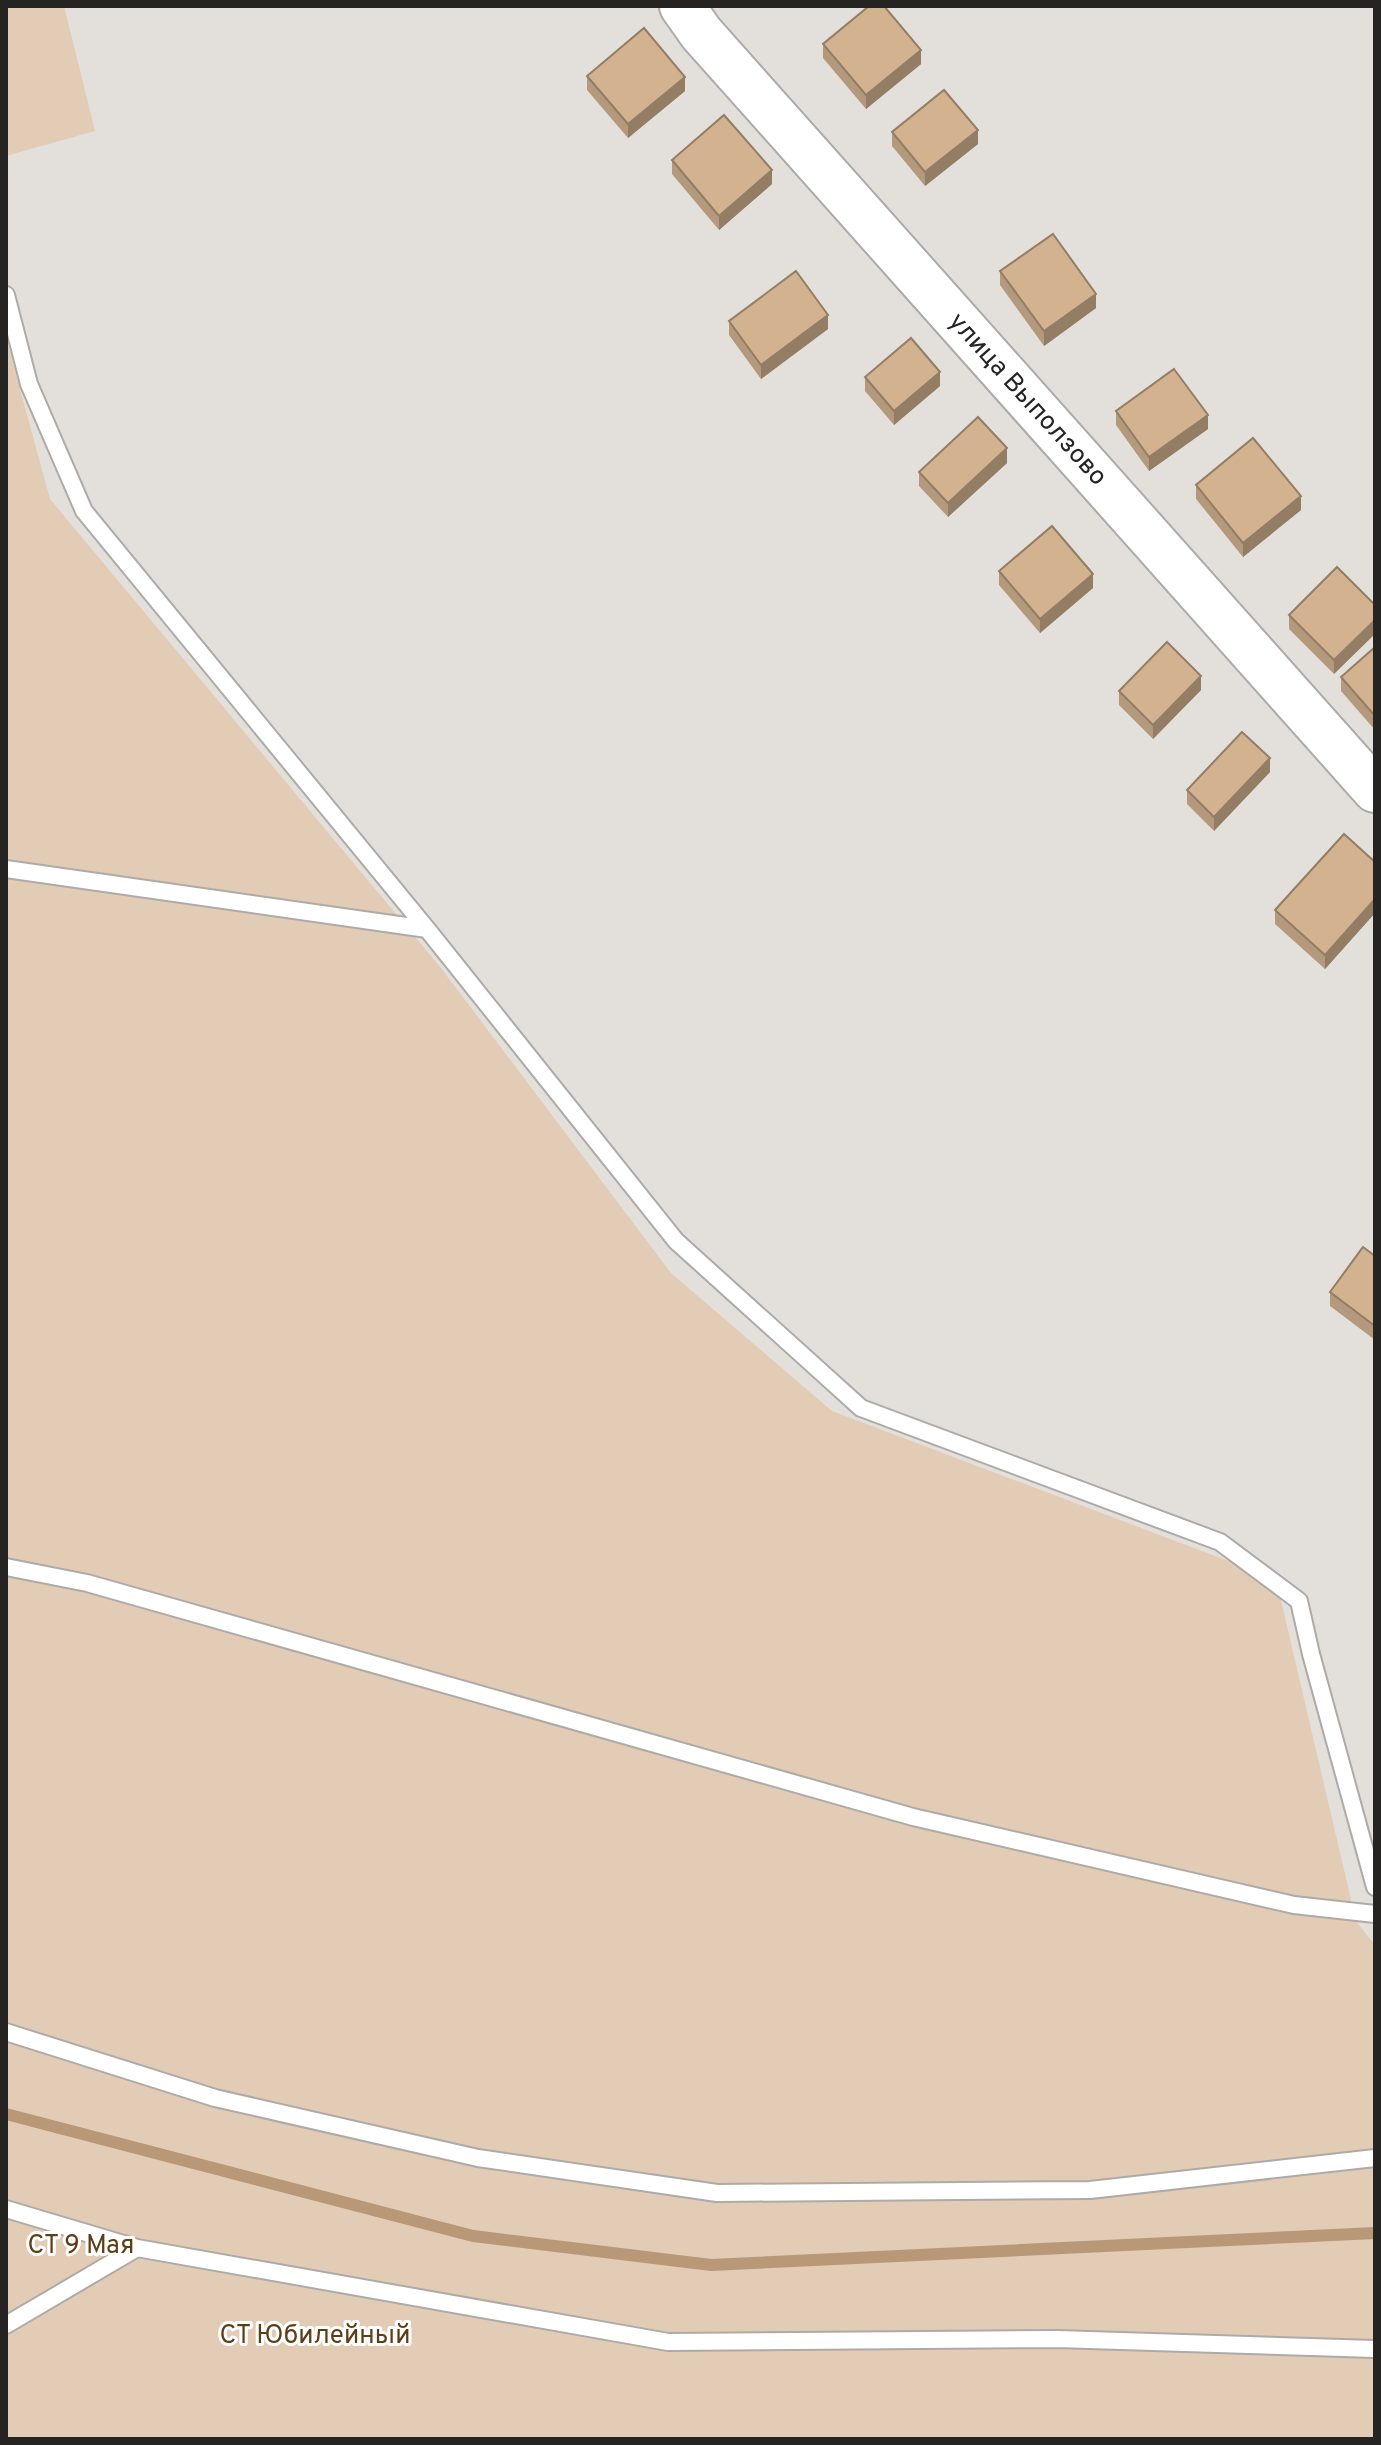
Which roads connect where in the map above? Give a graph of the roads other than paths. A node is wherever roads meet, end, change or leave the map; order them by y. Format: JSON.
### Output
{"nodes":[{"id":1,"x":682,"y":6,"type":"edge"},
{"id":2,"x":6,"y":295,"type":"edge"},
{"id":3,"x":1375,"y":790,"type":"edge"},
{"id":4,"x":6,"y":869,"type":"edge"},
{"id":5,"x":427,"y":929,"type":"junction"},
{"id":6,"x":6,"y":1567,"type":"edge"},
{"id":7,"x":1375,"y":1887,"type":"edge"},
{"id":8,"x":1375,"y":1914,"type":"edge"},
{"id":9,"x":6,"y":2032,"type":"edge"},
{"id":10,"x":1375,"y":2158,"type":"edge"},
{"id":11,"x":6,"y":2209,"type":"edge"},
{"id":12,"x":137,"y":2248,"type":"junction"},
{"id":13,"x":6,"y":2325,"type":"edge"},
{"id":14,"x":1375,"y":2349,"type":"edge"}],
"edges":[{"from":1,"to":3,"type":"street","name":"улица Выползово"},
{"from":2,"to":5,"type":"lane"},
{"from":4,"to":5,"type":"lane"},
{"from":5,"to":7,"type":"lane"},
{"from":6,"to":8,"type":"lane"},
{"from":9,"to":10,"type":"lane"},
{"from":11,"to":12,"type":"lane"},
{"from":12,"to":13,"type":"lane"},
{"from":12,"to":14,"type":"lane"}]}
